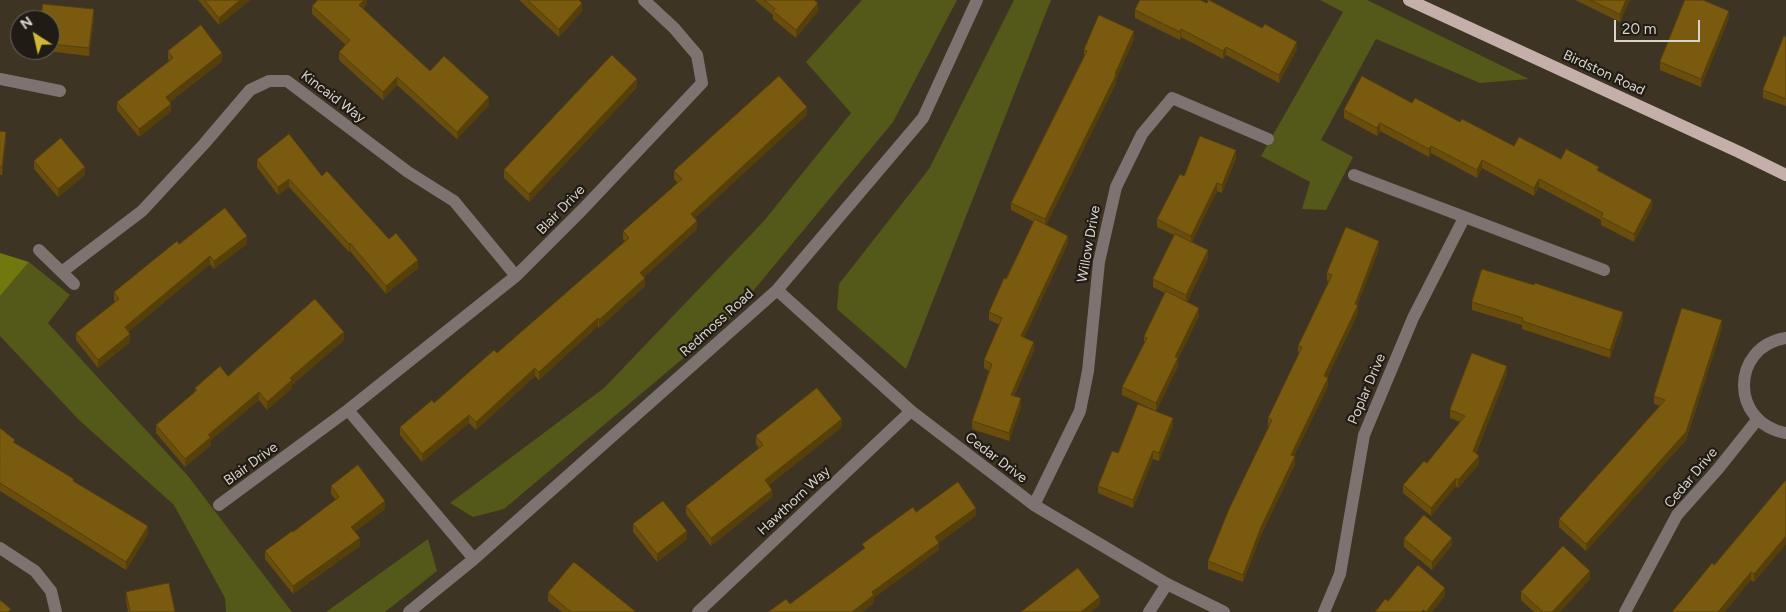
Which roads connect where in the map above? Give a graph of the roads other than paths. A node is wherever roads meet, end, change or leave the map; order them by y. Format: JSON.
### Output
{"nodes":[{"id":1,"x":644,"y":0,"type":"edge"},
{"id":2,"x":977,"y":0,"type":"edge"},
{"id":3,"x":1409,"y":0,"type":"edge"},
{"id":4,"x":0,"y":79,"type":"edge"},
{"id":5,"x":60,"y":91,"type":"dead end"},
{"id":6,"x":1268,"y":139,"type":"dead end"},
{"id":7,"x":1354,"y":175,"type":"dead end"},
{"id":8,"x":1786,"y":175,"type":"edge"},
{"id":9,"x":1464,"y":218,"type":"junction"},
{"id":10,"x":40,"y":250,"type":"dead end"},
{"id":11,"x":1604,"y":270,"type":"dead end"},
{"id":12,"x":63,"y":271,"type":"junction"},
{"id":13,"x":516,"y":276,"type":"junction"},
{"id":14,"x":74,"y":284,"type":"dead end"},
{"id":15,"x":777,"y":290,"type":"junction"},
{"id":16,"x":1786,"y":338,"type":"edge"},
{"id":17,"x":348,"y":410,"type":"junction"},
{"id":18,"x":911,"y":411,"type":"junction"},
{"id":19,"x":1757,"y":420,"type":"junction"},
{"id":20,"x":1786,"y":433,"type":"edge"},
{"id":21,"x":219,"y":505,"type":"dead end"},
{"id":22,"x":1034,"y":505,"type":"junction"},
{"id":23,"x":0,"y":548,"type":"edge"},
{"id":24,"x":474,"y":559,"type":"junction"},
{"id":25,"x":1167,"y":584,"type":"junction"},
{"id":26,"x":56,"y":612,"type":"edge"},
{"id":27,"x":410,"y":612,"type":"edge"},
{"id":28,"x":698,"y":612,"type":"edge"},
{"id":29,"x":1149,"y":612,"type":"edge"},
{"id":30,"x":1224,"y":612,"type":"edge"},
{"id":31,"x":1324,"y":612,"type":"edge"},
{"id":32,"x":1625,"y":612,"type":"edge"}],
"edges":[{"from":1,"to":13,"type":"street","name":"Blair Drive"},
{"from":2,"to":15,"type":"street","name":"Redmoss Road"},
{"from":3,"to":8,"type":"main road","name":"Birdston Road"},
{"from":4,"to":5,"type":"street"},
{"from":6,"to":22,"type":"street","name":"Willow Drive"},
{"from":7,"to":9,"type":"street"},
{"from":9,"to":11,"type":"street"},
{"from":9,"to":31,"type":"street","name":"Poplar Drive"},
{"from":10,"to":12,"type":"street"},
{"from":12,"to":13,"type":"street","name":"Kincaid Way"},
{"from":12,"to":14,"type":"street"},
{"from":13,"to":17,"type":"street","name":"Blair Drive"},
{"from":15,"to":18,"type":"street","name":"Cedar Drive"},
{"from":15,"to":24,"type":"street","name":"Redmoss Road"},
{"from":16,"to":19,"type":"street"},
{"from":17,"to":21,"type":"street","name":"Blair Drive"},
{"from":17,"to":24,"type":"street"},
{"from":18,"to":22,"type":"street","name":"Cedar Drive"},
{"from":18,"to":28,"type":"street","name":"Hawthorn Way"},
{"from":19,"to":20,"type":"street"},
{"from":19,"to":32,"type":"street","name":"Cedar Drive"},
{"from":22,"to":25,"type":"street","name":"Cedar Drive"},
{"from":23,"to":26,"type":"street"},
{"from":24,"to":27,"type":"street","name":"Redmoss Road"},
{"from":25,"to":29,"type":"street"},
{"from":25,"to":30,"type":"street","name":"Cedar Drive"}]}
